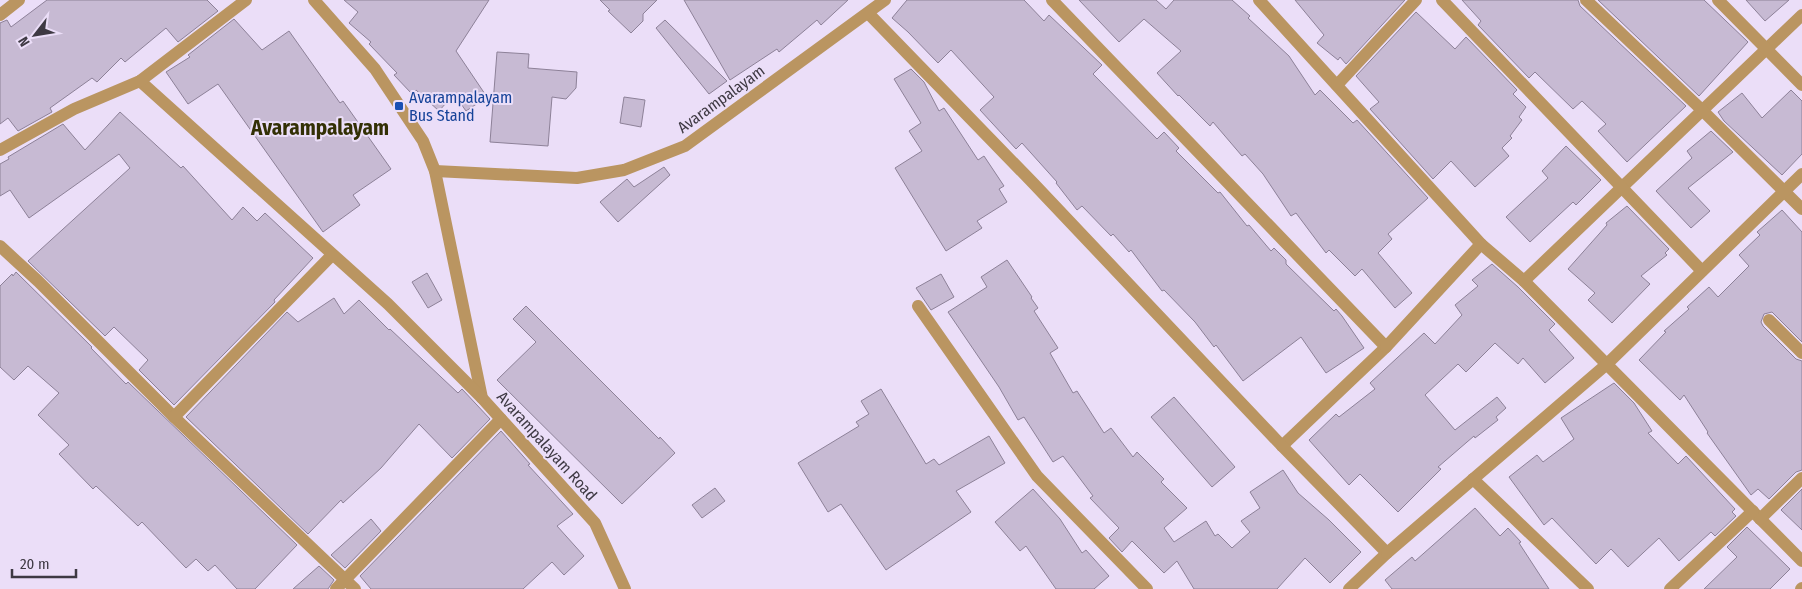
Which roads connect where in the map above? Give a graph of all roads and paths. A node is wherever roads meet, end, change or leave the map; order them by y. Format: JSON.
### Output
{"nodes":[{"id":1,"x":19,"y":0,"type":"edge"},
{"id":2,"x":246,"y":0,"type":"edge"},
{"id":3,"x":314,"y":0,"type":"edge"},
{"id":4,"x":885,"y":0,"type":"edge"},
{"id":5,"x":1052,"y":0,"type":"edge"},
{"id":6,"x":1259,"y":0,"type":"edge"},
{"id":7,"x":1416,"y":0,"type":"edge"},
{"id":8,"x":1442,"y":0,"type":"edge"},
{"id":9,"x":1586,"y":0,"type":"edge"},
{"id":10,"x":1718,"y":0,"type":"edge"},
{"id":11,"x":868,"y":13,"type":"junction"},
{"id":12,"x":0,"y":15,"type":"edge"},
{"id":13,"x":1802,"y":15,"type":"edge"},
{"id":14,"x":1766,"y":50,"type":"junction"},
{"id":15,"x":140,"y":81,"type":"junction"},
{"id":16,"x":1802,"y":85,"type":"edge"},
{"id":17,"x":1337,"y":86,"type":"junction"},
{"id":18,"x":1703,"y":111,"type":"junction"},
{"id":19,"x":0,"y":150,"type":"edge"},
{"id":20,"x":435,"y":171,"type":"junction"},
{"id":21,"x":1802,"y":174,"type":"edge"},
{"id":22,"x":1621,"y":188,"type":"junction"},
{"id":23,"x":1785,"y":191,"type":"junction"},
{"id":24,"x":1802,"y":209,"type":"edge"},
{"id":25,"x":1481,"y":244,"type":"junction"},
{"id":26,"x":0,"y":246,"type":"edge"},
{"id":27,"x":332,"y":255,"type":"junction"},
{"id":28,"x":1702,"y":271,"type":"junction"},
{"id":29,"x":1524,"y":281,"type":"junction"},
{"id":30,"x":918,"y":306,"type":"dead end"},
{"id":31,"x":1768,"y":320,"type":"dead end"},
{"id":32,"x":1386,"y":347,"type":"junction"},
{"id":33,"x":1802,"y":353,"type":"edge"},
{"id":34,"x":1607,"y":364,"type":"junction"},
{"id":35,"x":482,"y":398,"type":"junction"},
{"id":36,"x":174,"y":417,"type":"junction"},
{"id":37,"x":501,"y":419,"type":"junction"},
{"id":38,"x":1282,"y":446,"type":"junction"},
{"id":39,"x":1802,"y":478,"type":"edge"},
{"id":40,"x":1473,"y":479,"type":"junction"},
{"id":41,"x":1756,"y":515,"type":"junction"},
{"id":42,"x":1387,"y":553,"type":"junction"},
{"id":43,"x":1802,"y":561,"type":"edge"},
{"id":44,"x":346,"y":579,"type":"junction"},
{"id":45,"x":336,"y":589,"type":"edge"},
{"id":46,"x":355,"y":589,"type":"edge"},
{"id":47,"x":625,"y":589,"type":"edge"},
{"id":48,"x":1147,"y":589,"type":"edge"},
{"id":49,"x":1349,"y":589,"type":"edge"},
{"id":50,"x":1588,"y":589,"type":"edge"},
{"id":51,"x":1670,"y":589,"type":"edge"}],
"edges":[{"from":1,"to":12,"type":"street"},
{"from":2,"to":15,"type":"street"},
{"from":3,"to":20,"type":"street","name":"Avarampalayam Road"},
{"from":4,"to":11,"type":"street","name":"Avarampalayam"},
{"from":5,"to":32,"type":"street"},
{"from":6,"to":17,"type":"street"},
{"from":7,"to":17,"type":"street"},
{"from":8,"to":22,"type":"street"},
{"from":9,"to":18,"type":"street"},
{"from":10,"to":14,"type":"street"},
{"from":11,"to":20,"type":"street","name":"Avarampalayam"},
{"from":11,"to":38,"type":"street"},
{"from":13,"to":14,"type":"street"},
{"from":14,"to":16,"type":"street"},
{"from":14,"to":18,"type":"street"},
{"from":15,"to":19,"type":"street"},
{"from":15,"to":27,"type":"street"},
{"from":17,"to":25,"type":"street"},
{"from":18,"to":22,"type":"street"},
{"from":18,"to":23,"type":"street"},
{"from":20,"to":35,"type":"street","name":"Avarampalayam Road"},
{"from":21,"to":23,"type":"street"},
{"from":22,"to":28,"type":"street"},
{"from":22,"to":29,"type":"street"},
{"from":23,"to":24,"type":"street"},
{"from":23,"to":28,"type":"street"},
{"from":25,"to":29,"type":"street"},
{"from":25,"to":32,"type":"street"},
{"from":26,"to":36,"type":"street"},
{"from":27,"to":35,"type":"street"},
{"from":27,"to":36,"type":"street"},
{"from":28,"to":34,"type":"street"},
{"from":29,"to":34,"type":"street"},
{"from":30,"to":48,"type":"street"},
{"from":31,"to":33,"type":"street"},
{"from":32,"to":38,"type":"street"},
{"from":34,"to":40,"type":"street"},
{"from":34,"to":41,"type":"street"},
{"from":35,"to":37,"type":"street","name":"Avarampalayam Road"},
{"from":36,"to":44,"type":"street"},
{"from":37,"to":44,"type":"street"},
{"from":37,"to":47,"type":"street","name":"Avarampalayam Road"},
{"from":38,"to":42,"type":"street"},
{"from":39,"to":41,"type":"street"},
{"from":40,"to":42,"type":"street"},
{"from":40,"to":50,"type":"street"},
{"from":41,"to":43,"type":"street"},
{"from":41,"to":51,"type":"street"},
{"from":42,"to":49,"type":"street"},
{"from":44,"to":45,"type":"street"},
{"from":44,"to":46,"type":"street"}]}
